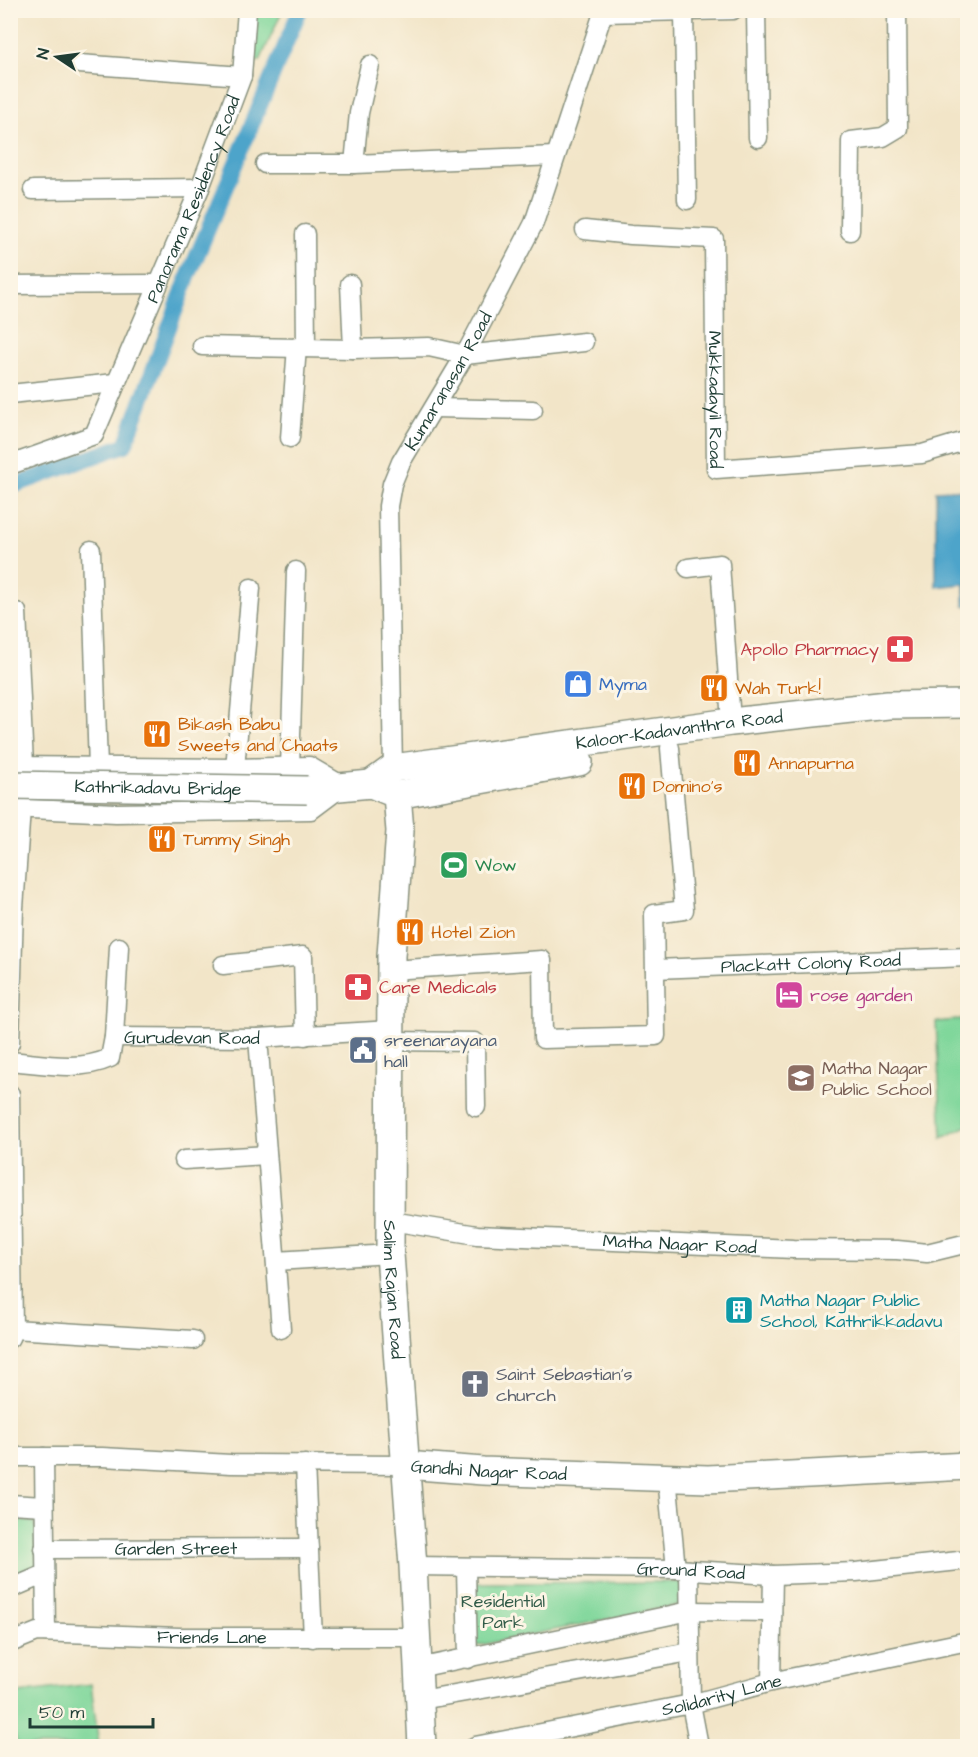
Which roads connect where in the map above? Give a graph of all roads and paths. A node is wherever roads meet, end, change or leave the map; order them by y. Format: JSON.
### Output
{"nodes":[{"id":1,"x":247,"y":10,"type":"edge"},
{"id":2,"x":733,"y":10,"type":"edge"},
{"id":3,"x":756,"y":10,"type":"edge"},
{"id":4,"x":897,"y":10,"type":"edge"},
{"id":5,"x":604,"y":12,"type":"edge"},
{"id":6,"x":684,"y":12,"type":"junction"},
{"id":7,"x":79,"y":64,"type":"dead end"},
{"id":8,"x":370,"y":65,"type":"dead end"},
{"id":9,"x":242,"y":76,"type":"junction"},
{"id":10,"x":758,"y":138,"type":"dead end"},
{"id":11,"x":555,"y":156,"type":"junction"},
{"id":12,"x":265,"y":164,"type":"dead end"},
{"id":13,"x":354,"y":164,"type":"junction"},
{"id":14,"x":200,"y":188,"type":"junction"},
{"id":15,"x":33,"y":190,"type":"dead end"},
{"id":16,"x":687,"y":200,"type":"dead end"},
{"id":17,"x":585,"y":230,"type":"dead end"},
{"id":18,"x":850,"y":231,"type":"dead end"},
{"id":19,"x":305,"y":234,"type":"dead end"},
{"id":20,"x":159,"y":284,"type":"junction"},
{"id":21,"x":350,"y":284,"type":"dead end"},
{"id":22,"x":10,"y":285,"type":"edge"},
{"id":23,"x":584,"y":342,"type":"dead end"},
{"id":24,"x":202,"y":346,"type":"dead end"},
{"id":25,"x":301,"y":347,"type":"junction"},
{"id":26,"x":353,"y":349,"type":"junction"},
{"id":27,"x":465,"y":355,"type":"junction"},
{"id":28,"x":115,"y":383,"type":"junction"},
{"id":29,"x":10,"y":394,"type":"edge"},
{"id":30,"x":434,"y":408,"type":"junction"},
{"id":31,"x":533,"y":410,"type":"dead end"},
{"id":32,"x":290,"y":438,"type":"dead end"},
{"id":33,"x":968,"y":440,"type":"edge"},
{"id":34,"x":10,"y":465,"type":"edge"},
{"id":35,"x":91,"y":550,"type":"dead end"},
{"id":36,"x":687,"y":568,"type":"dead end"},
{"id":37,"x":296,"y":571,"type":"dead end"},
{"id":38,"x":251,"y":588,"type":"dead end"},
{"id":39,"x":17,"y":612,"type":"dead end"},
{"id":40,"x":968,"y":704,"type":"edge"},
{"id":41,"x":850,"y":718,"type":"junction"},
{"id":42,"x":968,"y":721,"type":"edge"},
{"id":43,"x":731,"y":722,"type":"junction"},
{"id":44,"x":670,"y":748,"type":"junction"},
{"id":45,"x":98,"y":768,"type":"junction"},
{"id":46,"x":235,"y":768,"type":"junction"},
{"id":47,"x":290,"y":768,"type":"junction"},
{"id":48,"x":393,"y":768,"type":"junction"},
{"id":49,"x":371,"y":784,"type":"junction"},
{"id":50,"x":343,"y":786,"type":"junction"},
{"id":51,"x":15,"y":787,"type":"edge"},
{"id":52,"x":398,"y":795,"type":"junction"},
{"id":53,"x":400,"y":831,"type":"junction"},
{"id":54,"x":119,"y":947,"type":"dead end"},
{"id":55,"x":968,"y":957,"type":"edge"},
{"id":56,"x":223,"y":965,"type":"dead end"},
{"id":57,"x":655,"y":969,"type":"junction"},
{"id":58,"x":391,"y":970,"type":"junction"},
{"id":59,"x":391,"y":1035,"type":"junction"},
{"id":60,"x":305,"y":1036,"type":"junction"},
{"id":61,"x":114,"y":1037,"type":"junction"},
{"id":62,"x":258,"y":1038,"type":"junction"},
{"id":63,"x":10,"y":1043,"type":"edge"},
{"id":64,"x":10,"y":1061,"type":"edge"},
{"id":65,"x":10,"y":1094,"type":"edge"},
{"id":66,"x":476,"y":1107,"type":"dead end"},
{"id":67,"x":12,"y":1154,"type":"edge"},
{"id":68,"x":267,"y":1155,"type":"junction"},
{"id":69,"x":184,"y":1160,"type":"dead end"},
{"id":70,"x":391,"y":1221,"type":"junction"},
{"id":71,"x":968,"y":1243,"type":"edge"},
{"id":72,"x":390,"y":1254,"type":"junction"},
{"id":73,"x":276,"y":1261,"type":"junction"},
{"id":74,"x":281,"y":1329,"type":"dead end"},
{"id":75,"x":12,"y":1334,"type":"edge"},
{"id":76,"x":193,"y":1340,"type":"dead end"},
{"id":77,"x":10,"y":1457,"type":"edge"},
{"id":78,"x":44,"y":1457,"type":"junction"},
{"id":79,"x":305,"y":1464,"type":"junction"},
{"id":80,"x":405,"y":1465,"type":"junction"},
{"id":81,"x":968,"y":1466,"type":"edge"},
{"id":82,"x":667,"y":1478,"type":"junction"},
{"id":83,"x":10,"y":1504,"type":"edge"},
{"id":84,"x":44,"y":1506,"type":"junction"},
{"id":85,"x":309,"y":1548,"type":"junction"},
{"id":86,"x":44,"y":1549,"type":"junction"},
{"id":87,"x":968,"y":1560,"type":"edge"},
{"id":88,"x":413,"y":1566,"type":"junction"},
{"id":89,"x":466,"y":1568,"type":"junction"},
{"id":90,"x":682,"y":1570,"type":"junction"},
{"id":91,"x":45,"y":1574,"type":"junction"},
{"id":92,"x":773,"y":1575,"type":"junction"},
{"id":93,"x":10,"y":1589,"type":"edge"},
{"id":94,"x":690,"y":1611,"type":"junction"},
{"id":95,"x":772,"y":1612,"type":"junction"},
{"id":96,"x":46,"y":1632,"type":"junction"},
{"id":97,"x":417,"y":1637,"type":"junction"},
{"id":98,"x":313,"y":1638,"type":"junction"},
{"id":99,"x":968,"y":1641,"type":"edge"},
{"id":100,"x":10,"y":1644,"type":"edge"},
{"id":101,"x":690,"y":1652,"type":"junction"},
{"id":102,"x":468,"y":1659,"type":"junction"},
{"id":103,"x":418,"y":1668,"type":"junction"},
{"id":104,"x":771,"y":1682,"type":"junction"},
{"id":105,"x":421,"y":1700,"type":"junction"},
{"id":106,"x":691,"y":1704,"type":"junction"},
{"id":107,"x":422,"y":1746,"type":"edge"},
{"id":108,"x":475,"y":1746,"type":"edge"},
{"id":109,"x":699,"y":1746,"type":"edge"}],
"edges":[{"from":1,"to":9,"type":"street","name":"Panorama Residency Road"},
{"from":2,"to":6,"type":"street"},
{"from":3,"to":10,"type":"street"},
{"from":4,"to":18,"type":"street"},
{"from":5,"to":6,"type":"street"},
{"from":5,"to":11,"type":"street","name":"Kumaranasan Road"},
{"from":6,"to":16,"type":"street"},
{"from":7,"to":9,"type":"street"},
{"from":8,"to":13,"type":"street"},
{"from":9,"to":14,"type":"street","name":"Panorama Residency Road"},
{"from":11,"to":13,"type":"street"},
{"from":11,"to":27,"type":"street","name":"Kumaranasan Road"},
{"from":12,"to":13,"type":"street"},
{"from":14,"to":15,"type":"street"},
{"from":14,"to":20,"type":"street","name":"Panorama Residency Road"},
{"from":17,"to":33,"type":"street","name":"Mukkadayil Road"},
{"from":19,"to":25,"type":"street"},
{"from":20,"to":22,"type":"street"},
{"from":20,"to":28,"type":"street","name":"Panorama Residency Road"},
{"from":21,"to":26,"type":"street"},
{"from":23,"to":27,"type":"street"},
{"from":24,"to":25,"type":"street"},
{"from":25,"to":26,"type":"street"},
{"from":25,"to":32,"type":"street"},
{"from":26,"to":27,"type":"street"},
{"from":27,"to":30,"type":"street","name":"Kumaranasan Road"},
{"from":28,"to":29,"type":"street"},
{"from":28,"to":34,"type":"street","name":"Panorama Residency Road"},
{"from":30,"to":31,"type":"street"},
{"from":30,"to":48,"type":"street","name":"Kumaranasan Road"},
{"from":35,"to":45,"type":"street"},
{"from":36,"to":43,"type":"street"},
{"from":37,"to":47,"type":"street"},
{"from":38,"to":46,"type":"street"},
{"from":39,"to":51,"type":"street"},
{"from":40,"to":41,"type":"main road","name":"Kaloor-Kadavanthra Road"},
{"from":41,"to":42,"type":"main road","name":"Kaloor-Kadavanthra Road"},
{"from":41,"to":43,"type":"main road","name":"Kaloor-Kadavanthra Road"},
{"from":41,"to":44,"type":"main road","name":"Kaloor-Kadavanthra Road"},
{"from":43,"to":48,"type":"main road","name":"Kaloor-Kadavanthra Road"},
{"from":44,"to":52,"type":"main road","name":"Kaloor-Kadavanthra Road"},
{"from":44,"to":57,"type":"street"},
{"from":45,"to":46,"type":"street"},
{"from":45,"to":51,"type":"street"},
{"from":46,"to":47,"type":"street"},
{"from":47,"to":50,"type":"street"},
{"from":48,"to":49,"type":"main road"},
{"from":49,"to":50,"type":"main road","name":"Kathrikadavu Bridge"},
{"from":49,"to":52,"type":"main road"},
{"from":50,"to":51,"type":"main road","name":"Kathrikadavu Bridge","bridge":true},
{"from":50,"to":51,"type":"street"},
{"from":50,"to":53,"type":"main road"},
{"from":51,"to":63,"type":"street"},
{"from":52,"to":53,"type":"main road","name":"Salim Rajan Road"},
{"from":53,"to":58,"type":"main road","name":"Salim Rajan Road"},
{"from":54,"to":61,"type":"street"},
{"from":55,"to":57,"type":"street","name":"Plackatt Colony Road"},
{"from":56,"to":60,"type":"street"},
{"from":57,"to":58,"type":"street"},
{"from":58,"to":59,"type":"main road","name":"Salim Rajan Road"},
{"from":59,"to":60,"type":"street","name":"Gurudevan Road"},
{"from":59,"to":66,"type":"street","name":"Gurudevan Road"},
{"from":59,"to":70,"type":"main road","name":"Salim Rajan Road"},
{"from":60,"to":62,"type":"street","name":"Gurudevan Road"},
{"from":61,"to":62,"type":"street","name":"Gurudevan Road"},
{"from":61,"to":64,"type":"street","name":"Gurudevan Road"},
{"from":62,"to":68,"type":"street"},
{"from":65,"to":67,"type":"street"},
{"from":67,"to":75,"type":"street"},
{"from":68,"to":69,"type":"street"},
{"from":68,"to":73,"type":"street"},
{"from":70,"to":71,"type":"street","name":"Matha Nagar Road"},
{"from":70,"to":72,"type":"main road","name":"Salim Rajan Road"},
{"from":72,"to":73,"type":"street"},
{"from":72,"to":80,"type":"main road","name":"Salim Rajan Road"},
{"from":73,"to":74,"type":"street"},
{"from":75,"to":76,"type":"street"},
{"from":77,"to":78,"type":"street","name":"Gandhi Nagar Road"},
{"from":78,"to":79,"type":"street","name":"Gandhi Nagar Road"},
{"from":78,"to":84,"type":"street"},
{"from":79,"to":80,"type":"street","name":"Gandhi Nagar Road"},
{"from":79,"to":85,"type":"street"},
{"from":80,"to":82,"type":"main road","name":"Gandhi Nagar Road"},
{"from":80,"to":88,"type":"main road","name":"Salim Rajan Road"},
{"from":81,"to":82,"type":"main road","name":"Gandhi Nagar Road"},
{"from":82,"to":90,"type":"street"},
{"from":83,"to":84,"type":"street"},
{"from":84,"to":86,"type":"street"},
{"from":85,"to":86,"type":"street","name":"Garden Street"},
{"from":85,"to":98,"type":"street"},
{"from":86,"to":91,"type":"street"},
{"from":87,"to":92,"type":"street","name":"Ground Road"},
{"from":88,"to":89,"type":"street","name":"Ground Road"},
{"from":88,"to":97,"type":"main road","name":"Salim Rajan Road"},
{"from":89,"to":90,"type":"street","name":"Ground Road"},
{"from":89,"to":102,"type":"street"},
{"from":90,"to":92,"type":"street","name":"Ground Road"},
{"from":90,"to":94,"type":"street"},
{"from":91,"to":93,"type":"street"},
{"from":91,"to":96,"type":"street"},
{"from":92,"to":95,"type":"street"},
{"from":94,"to":95,"type":"street"},
{"from":94,"to":101,"type":"street"},
{"from":94,"to":102,"type":"street"},
{"from":95,"to":104,"type":"street"},
{"from":96,"to":98,"type":"street","name":"Friends Lane"},
{"from":96,"to":100,"type":"street","name":"Friends Lane"},
{"from":97,"to":98,"type":"street","name":"Friends Lane"},
{"from":97,"to":103,"type":"main road","name":"Salim Rajan Road"},
{"from":99,"to":104,"type":"street","name":"Solidarity Lane"},
{"from":101,"to":105,"type":"street"},
{"from":101,"to":106,"type":"street"},
{"from":102,"to":103,"type":"street"},
{"from":103,"to":105,"type":"main road","name":"Salim Rajan Road"},
{"from":104,"to":106,"type":"street","name":"Solidarity Lane"},
{"from":105,"to":107,"type":"main road","name":"Salim Rajan Road"},
{"from":106,"to":108,"type":"street","name":"Solidarity Lane"},
{"from":106,"to":109,"type":"street"}]}
